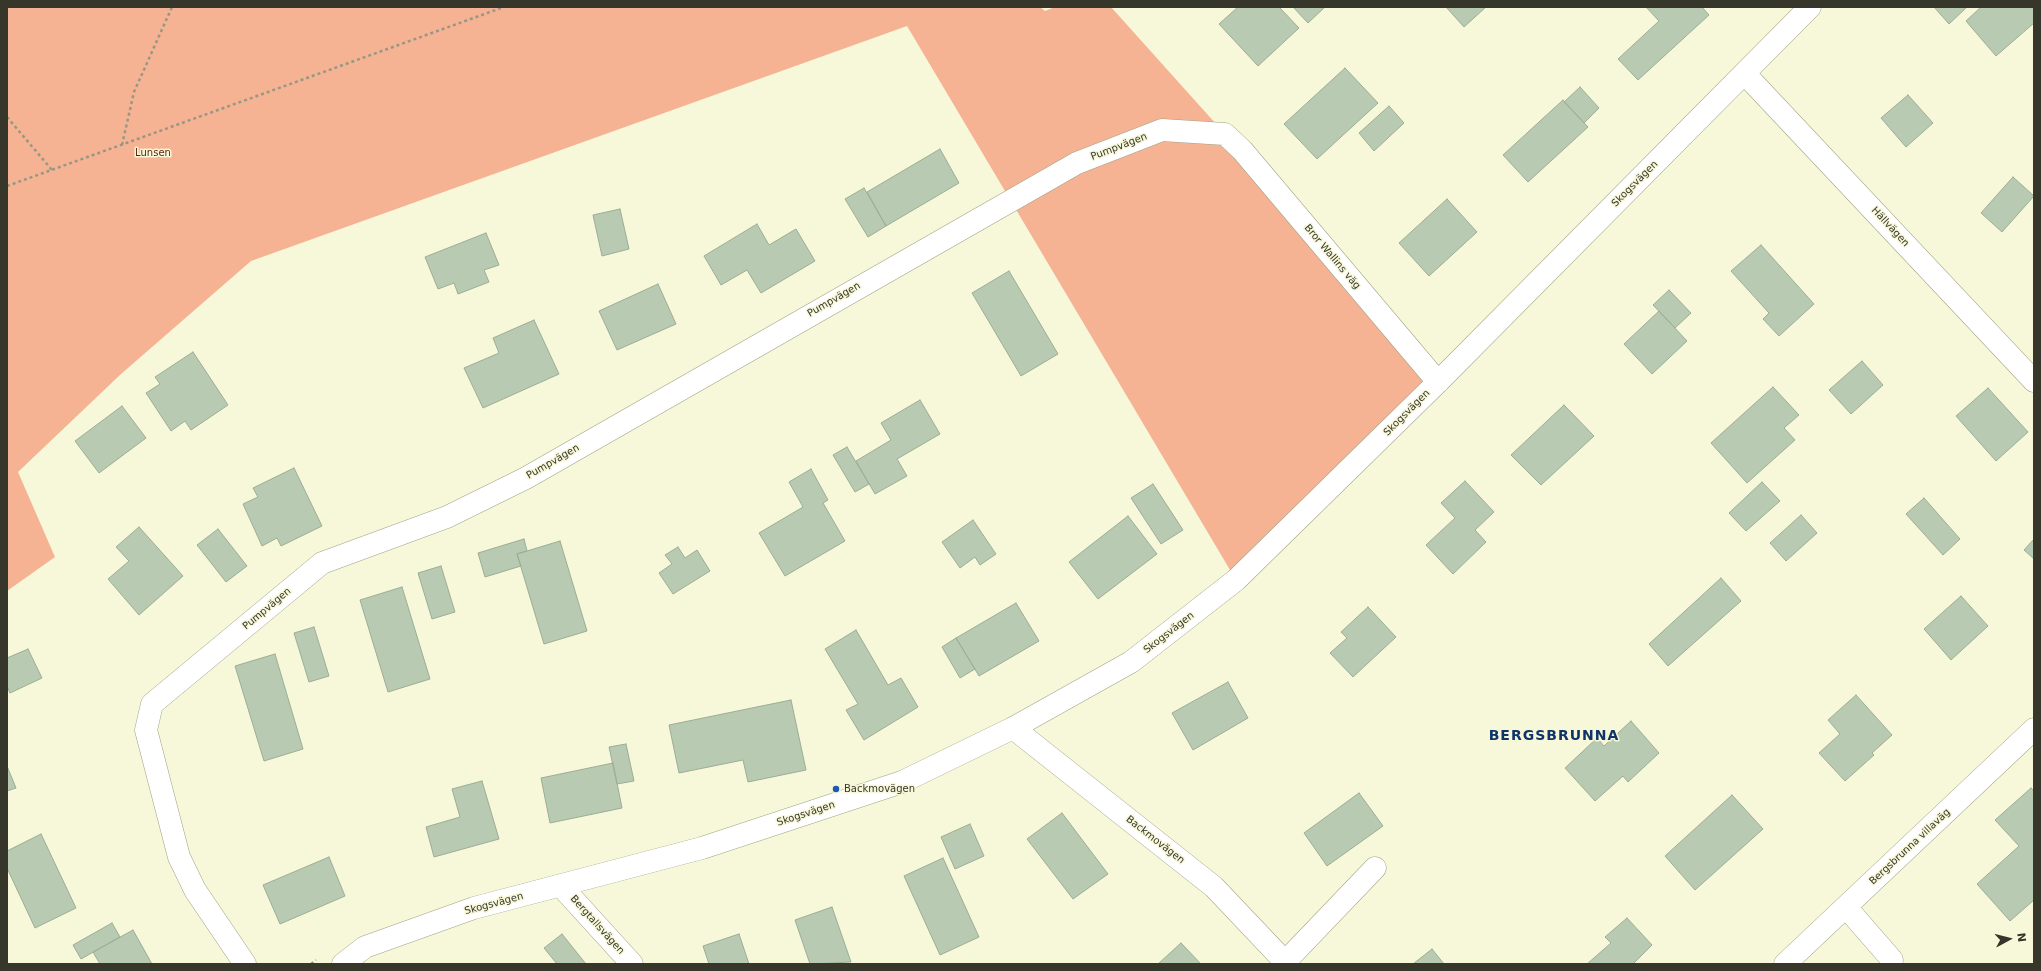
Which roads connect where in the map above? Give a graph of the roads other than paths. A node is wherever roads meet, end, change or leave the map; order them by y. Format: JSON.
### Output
{"nodes":[{"id":1,"x":1810,"y":7,"type":"edge"},
{"id":2,"x":1745,"y":74,"type":"junction"},
{"id":3,"x":1225,"y":134,"type":"joint"},
{"id":4,"x":2034,"y":381,"type":"edge"},
{"id":5,"x":1438,"y":382,"type":"junction"},
{"id":6,"x":1013,"y":728,"type":"junction"},
{"id":7,"x":2034,"y":729,"type":"edge"},
{"id":8,"x":1375,"y":868,"type":"dead end"},
{"id":9,"x":561,"y":886,"type":"junction"},
{"id":10,"x":1846,"y":907,"type":"junction"},
{"id":11,"x":1892,"y":960,"type":"dead end"},
{"id":12,"x":1285,"y":963,"type":"edge"},
{"id":13,"x":245,"y":964,"type":"edge"},
{"id":14,"x":343,"y":964,"type":"edge"},
{"id":15,"x":632,"y":964,"type":"edge"},
{"id":16,"x":1785,"y":964,"type":"edge"}],
"edges":[{"from":1,"to":2,"type":"street","name":"Skogsvägen"},
{"from":2,"to":4,"type":"street","name":"Hällvägen"},
{"from":2,"to":5,"type":"street","name":"Skogsvägen"},
{"from":3,"to":5,"type":"street","name":"Bror Wallins väg"},
{"from":3,"to":13,"type":"street","name":"Pumpvägen"},
{"from":5,"to":6,"type":"street","name":"Skogsvägen"},
{"from":6,"to":9,"type":"street","name":"Skogsvägen"},
{"from":6,"to":12,"type":"street","name":"Backmovägen"},
{"from":7,"to":10,"type":"street","name":"Bergsbrunna villaväg"},
{"from":8,"to":12,"type":"street"},
{"from":9,"to":14,"type":"street","name":"Skogsvägen"},
{"from":9,"to":15,"type":"street","name":"Bergtallsvägen"},
{"from":10,"to":11,"type":"street"},
{"from":10,"to":16,"type":"street","name":"Bergsbrunna villaväg"}]}
